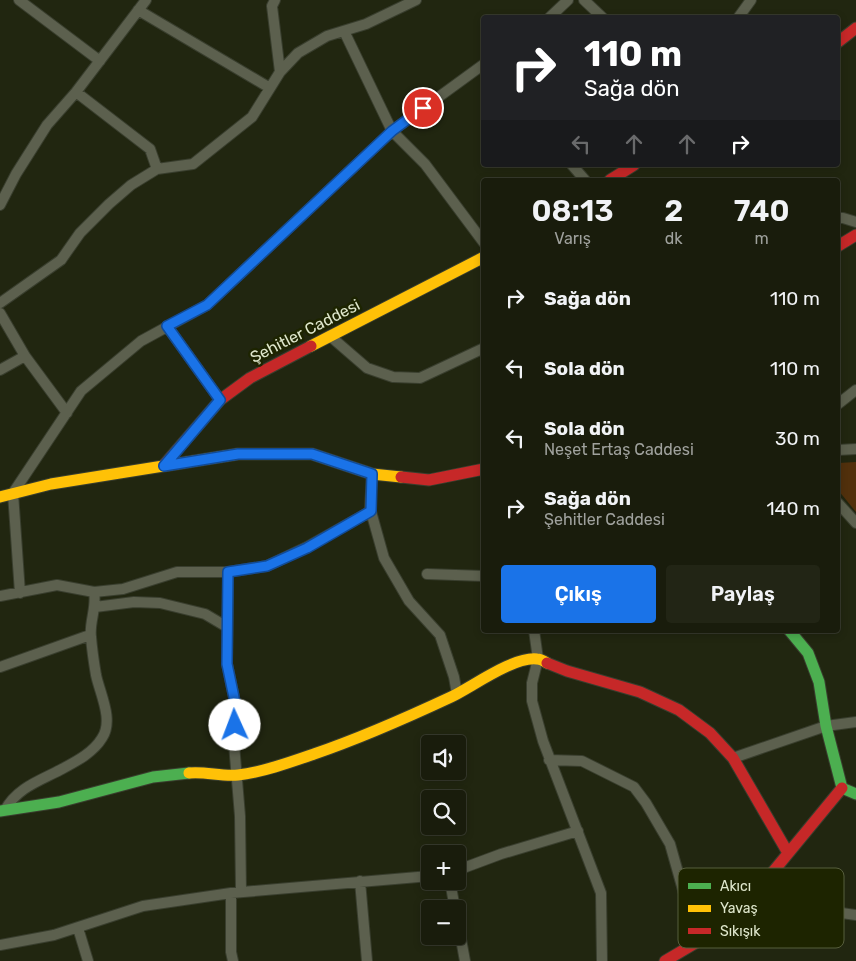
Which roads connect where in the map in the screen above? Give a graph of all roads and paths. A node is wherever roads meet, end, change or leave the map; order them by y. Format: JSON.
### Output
{"nodes":[{"id":1,"x":19,"y":0,"type":"edge"},
{"id":2,"x":146,"y":0,"type":"edge"},
{"id":3,"x":275,"y":0,"type":"edge"},
{"id":4,"x":416,"y":0,"type":"edge"},
{"id":5,"x":568,"y":0,"type":"edge"},
{"id":6,"x":584,"y":0,"type":"edge"},
{"id":7,"x":751,"y":0,"type":"edge"},
{"id":8,"x":138,"y":10,"type":"junction"},
{"id":9,"x":552,"y":15,"type":"edge"},
{"id":10,"x":600,"y":15,"type":"edge"},
{"id":11,"x":740,"y":15,"type":"edge"},
{"id":12,"x":856,"y":28,"type":"edge"},
{"id":13,"x":344,"y":31,"type":"junction"},
{"id":14,"x":840,"y":40,"type":"edge"},
{"id":15,"x":100,"y":61,"type":"junction"},
{"id":16,"x":481,"y":67,"type":"edge"},
{"id":17,"x":280,"y":72,"type":"junction"},
{"id":18,"x":270,"y":88,"type":"junction"},
{"id":19,"x":76,"y":92,"type":"junction"},
{"id":20,"x":392,"y":131,"type":"junction"},
{"id":21,"x":574,"y":167,"type":"edge"},
{"id":22,"x":631,"y":167,"type":"edge"},
{"id":23,"x":157,"y":169,"type":"junction"},
{"id":24,"x":583,"y":178,"type":"edge"},
{"id":25,"x":613,"y":178,"type":"edge"},
{"id":26,"x":0,"y":205,"type":"edge"},
{"id":27,"x":840,"y":218,"type":"edge"},
{"id":28,"x":856,"y":222,"type":"edge"},
{"id":29,"x":856,"y":235,"type":"edge"},
{"id":30,"x":481,"y":239,"type":"edge"},
{"id":31,"x":840,"y":245,"type":"edge"},
{"id":32,"x":481,"y":260,"type":"edge"},
{"id":33,"x":0,"y":304,"type":"edge"},
{"id":34,"x":0,"y":313,"type":"edge"},
{"id":35,"x":167,"y":326,"type":"junction"},
{"id":36,"x":330,"y":336,"type":"junction"},
{"id":37,"x":481,"y":349,"type":"edge"},
{"id":38,"x":25,"y":356,"type":"junction"},
{"id":39,"x":0,"y":370,"type":"edge"},
{"id":40,"x":856,"y":390,"type":"edge"},
{"id":41,"x":220,"y":400,"type":"junction"},
{"id":42,"x":840,"y":402,"type":"edge"},
{"id":43,"x":67,"y":413,"type":"junction"},
{"id":44,"x":840,"y":450,"type":"edge"},
{"id":45,"x":856,"y":450,"type":"edge"},
{"id":46,"x":164,"y":466,"type":"junction"},
{"id":47,"x":481,"y":470,"type":"edge"},
{"id":48,"x":372,"y":474,"type":"junction"},
{"id":49,"x":13,"y":493,"type":"junction"},
{"id":50,"x":0,"y":496,"type":"edge"},
{"id":51,"x":840,"y":504,"type":"edge"},
{"id":52,"x":371,"y":511,"type":"junction"},
{"id":53,"x":856,"y":523,"type":"edge"},
{"id":54,"x":228,"y":572,"type":"junction"},
{"id":55,"x":427,"y":574,"type":"dead end"},
{"id":56,"x":481,"y":576,"type":"edge"},
{"id":57,"x":94,"y":592,"type":"junction"},
{"id":58,"x":20,"y":593,"type":"junction"},
{"id":59,"x":0,"y":596,"type":"edge"},
{"id":60,"x":95,"y":607,"type":"junction"},
{"id":61,"x":227,"y":627,"type":"junction"},
{"id":62,"x":534,"y":633,"type":"edge"},
{"id":63,"x":791,"y":633,"type":"edge"},
{"id":64,"x":90,"y":635,"type":"junction"},
{"id":65,"x":538,"y":659,"type":"junction"},
{"id":66,"x":0,"y":667,"type":"edge"},
{"id":67,"x":457,"y":694,"type":"junction"},
{"id":68,"x":856,"y":722,"type":"edge"},
{"id":69,"x":826,"y":726,"type":"junction"},
{"id":70,"x":733,"y":758,"type":"junction"},
{"id":71,"x":550,"y":760,"type":"junction"},
{"id":72,"x":237,"y":775,"type":"junction"},
{"id":73,"x":842,"y":788,"type":"junction"},
{"id":74,"x":856,"y":794,"type":"edge"},
{"id":75,"x":3,"y":810,"type":"edge"},
{"id":76,"x":578,"y":831,"type":"junction"},
{"id":77,"x":788,"y":853,"type":"junction"},
{"id":78,"x":466,"y":867,"type":"edge"},
{"id":79,"x":776,"y":868,"type":"edge"},
{"id":80,"x":678,"y":872,"type":"edge"},
{"id":81,"x":421,"y":877,"type":"edge"},
{"id":82,"x":360,"y":881,"type":"junction"},
{"id":83,"x":236,"y":892,"type":"junction"},
{"id":84,"x":78,"y":928,"type":"junction"},
{"id":85,"x":0,"y":944,"type":"edge"},
{"id":86,"x":462,"y":945,"type":"edge"},
{"id":87,"x":687,"y":948,"type":"edge"},
{"id":88,"x":88,"y":961,"type":"edge"},
{"id":89,"x":233,"y":961,"type":"edge"},
{"id":90,"x":367,"y":961,"type":"edge"},
{"id":91,"x":465,"y":961,"type":"edge"},
{"id":92,"x":602,"y":961,"type":"edge"},
{"id":93,"x":665,"y":961,"type":"edge"}],
"edges":[{"from":1,"to":15,"type":"street"},
{"from":2,"to":8,"type":"street"},
{"from":3,"to":17,"type":"street"},
{"from":4,"to":13,"type":"street"},
{"from":5,"to":9,"type":"street"},
{"from":6,"to":10,"type":"street"},
{"from":7,"to":11,"type":"street"},
{"from":8,"to":15,"type":"street"},
{"from":8,"to":18,"type":"street"},
{"from":12,"to":14,"type":"street"},
{"from":13,"to":17,"type":"street"},
{"from":13,"to":20,"type":"street"},
{"from":15,"to":19,"type":"street"},
{"from":16,"to":20,"type":"street"},
{"from":17,"to":18,"type":"street"},
{"from":18,"to":23,"type":"street"},
{"from":19,"to":23,"type":"street"},
{"from":19,"to":26,"type":"street"},
{"from":20,"to":30,"type":"street"},
{"from":20,"to":35,"type":"street"},
{"from":21,"to":24,"type":"street"},
{"from":22,"to":25,"type":"street"},
{"from":23,"to":33,"type":"street"},
{"from":27,"to":28,"type":"street"},
{"from":29,"to":31,"type":"street"},
{"from":32,"to":36,"type":"street","name":"Şehitler Caddesi"},
{"from":34,"to":38,"type":"street"},
{"from":35,"to":41,"type":"street"},
{"from":35,"to":43,"type":"street"},
{"from":36,"to":37,"type":"street"},
{"from":36,"to":41,"type":"street","name":"Şehitler Caddesi"},
{"from":38,"to":39,"type":"street"},
{"from":38,"to":43,"type":"street"},
{"from":40,"to":42,"type":"street"},
{"from":41,"to":46,"type":"street","name":"Şehitler Caddesi"},
{"from":43,"to":49,"type":"street"},
{"from":44,"to":45,"type":"street"},
{"from":46,"to":48,"type":"street"},
{"from":46,"to":49,"type":"street"},
{"from":47,"to":48,"type":"street"},
{"from":48,"to":52,"type":"street"},
{"from":49,"to":50,"type":"street"},
{"from":49,"to":58,"type":"street"},
{"from":51,"to":53,"type":"street"},
{"from":52,"to":54,"type":"street"},
{"from":52,"to":67,"type":"street"},
{"from":54,"to":57,"type":"street"},
{"from":54,"to":61,"type":"street"},
{"from":55,"to":56,"type":"street"},
{"from":57,"to":58,"type":"street"},
{"from":57,"to":60,"type":"street"},
{"from":58,"to":59,"type":"street"},
{"from":60,"to":61,"type":"street"},
{"from":60,"to":64,"type":"street"},
{"from":61,"to":72,"type":"street"},
{"from":62,"to":65,"type":"street"},
{"from":63,"to":69,"type":"street"},
{"from":64,"to":66,"type":"street"},
{"from":64,"to":75,"type":"street"},
{"from":65,"to":67,"type":"street"},
{"from":65,"to":70,"type":"street"},
{"from":65,"to":71,"type":"street"},
{"from":67,"to":72,"type":"street"},
{"from":68,"to":69,"type":"street"},
{"from":69,"to":70,"type":"street"},
{"from":69,"to":73,"type":"street"},
{"from":70,"to":77,"type":"street"},
{"from":71,"to":76,"type":"street"},
{"from":71,"to":80,"type":"street"},
{"from":72,"to":75,"type":"street"},
{"from":72,"to":83,"type":"street"},
{"from":73,"to":74,"type":"street"},
{"from":73,"to":77,"type":"street"},
{"from":76,"to":78,"type":"street"},
{"from":76,"to":92,"type":"street"},
{"from":77,"to":79,"type":"street"},
{"from":81,"to":82,"type":"street"},
{"from":82,"to":83,"type":"street"},
{"from":82,"to":90,"type":"street"},
{"from":83,"to":84,"type":"street"},
{"from":83,"to":89,"type":"street"},
{"from":84,"to":85,"type":"street"},
{"from":84,"to":88,"type":"street"},
{"from":86,"to":91,"type":"street"},
{"from":87,"to":93,"type":"street"}]}
